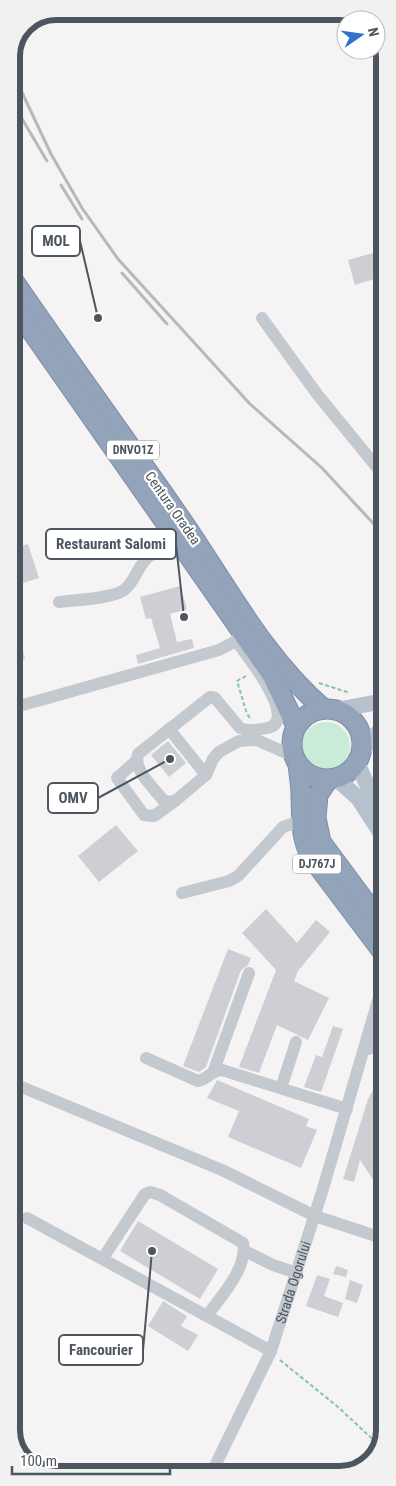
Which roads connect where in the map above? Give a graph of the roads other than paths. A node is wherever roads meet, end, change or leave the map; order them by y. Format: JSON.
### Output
{"nodes":[{"id":1,"x":20,"y":291,"type":"edge"},
{"id":2,"x":20,"y":315,"type":"edge"},
{"id":3,"x":262,"y":318,"type":"dead end"},
{"id":4,"x":376,"y":466,"type":"edge"},
{"id":5,"x":183,"y":550,"type":"junction"},
{"id":6,"x":59,"y":602,"type":"dead end"},
{"id":7,"x":235,"y":639,"type":"junction"},
{"id":8,"x":376,"y":702,"type":"edge"},
{"id":9,"x":20,"y":706,"type":"edge"},
{"id":10,"x":330,"y":710,"type":"junction"},
{"id":11,"x":296,"y":727,"type":"junction"},
{"id":12,"x":270,"y":728,"type":"junction"},
{"id":13,"x":169,"y":729,"type":"junction"},
{"id":14,"x":376,"y":736,"type":"edge"},
{"id":15,"x":360,"y":756,"type":"junction"},
{"id":16,"x":295,"y":760,"type":"junction"},
{"id":17,"x":136,"y":761,"type":"junction"},
{"id":18,"x":206,"y":775,"type":"junction"},
{"id":19,"x":332,"y":779,"type":"junction"},
{"id":20,"x":175,"y":801,"type":"junction"},
{"id":21,"x":376,"y":805,"type":"edge"},
{"id":22,"x":300,"y":821,"type":"junction"},
{"id":23,"x":376,"y":826,"type":"edge"},
{"id":24,"x":182,"y":893,"type":"dead end"},
{"id":25,"x":365,"y":900,"type":"junction"},
{"id":26,"x":376,"y":916,"type":"edge"},
{"id":27,"x":376,"y":931,"type":"edge"},
{"id":28,"x":376,"y":937,"type":"edge"},
{"id":29,"x":249,"y":973,"type":"dead end"},
{"id":30,"x":376,"y":1008,"type":"edge"},
{"id":31,"x":376,"y":1025,"type":"edge"},
{"id":32,"x":376,"y":1037,"type":"edge"},
{"id":33,"x":296,"y":1042,"type":"dead end"},
{"id":34,"x":366,"y":1053,"type":"junction"},
{"id":35,"x":146,"y":1058,"type":"dead end"},
{"id":36,"x":214,"y":1070,"type":"junction"},
{"id":37,"x":355,"y":1082,"type":"junction"},
{"id":38,"x":20,"y":1086,"type":"edge"},
{"id":39,"x":281,"y":1088,"type":"junction"},
{"id":40,"x":347,"y":1110,"type":"junction"},
{"id":41,"x":315,"y":1216,"type":"junction"},
{"id":42,"x":28,"y":1218,"type":"dead end"},
{"id":43,"x":376,"y":1236,"type":"edge"},
{"id":44,"x":245,"y":1251,"type":"junction"},
{"id":45,"x":103,"y":1258,"type":"junction"},
{"id":46,"x":297,"y":1273,"type":"junction"},
{"id":47,"x":207,"y":1316,"type":"junction"},
{"id":48,"x":271,"y":1351,"type":"junction"},
{"id":49,"x":215,"y":1466,"type":"edge"}],
"edges":[{"from":1,"to":10,"type":"highway","name":"Centura Oradea","number":"DNVO1Z"},
{"from":2,"to":5,"type":"highway","name":"Centura Oradea","number":"DNVO1Z"},
{"from":3,"to":4,"type":"street"},
{"from":5,"to":6,"type":"street"},
{"from":5,"to":7,"type":"highway","name":"Centura Oradea","number":"DNVO1Z"},
{"from":7,"to":9,"type":"street"},
{"from":7,"to":11,"type":"highway","name":"Centura Oradea","number":"DNVO1Z"},
{"from":7,"to":12,"type":"street"},
{"from":8,"to":10,"type":"main road"},
{"from":10,"to":11,"type":"highway"},
{"from":10,"to":15,"type":"highway","number":"DNVO1Z"},
{"from":11,"to":12,"type":"street"},
{"from":11,"to":16,"type":"highway","number":"DNVO1Z"},
{"from":12,"to":13,"type":"street"},
{"from":13,"to":17,"type":"street"},
{"from":13,"to":18,"type":"street"},
{"from":14,"to":15,"type":"main road"},
{"from":15,"to":19,"type":"highway"},
{"from":15,"to":21,"type":"main road","number":"DNVO1Z"},
{"from":16,"to":18,"type":"street"},
{"from":16,"to":19,"type":"highway"},
{"from":16,"to":22,"type":"highway","number":"DJ767J"},
{"from":17,"to":20,"type":"street"},
{"from":17,"to":20,"type":"street"},
{"from":18,"to":20,"type":"street"},
{"from":19,"to":23,"type":"main road"},
{"from":19,"to":25,"type":"highway","number":"DJ767J"},
{"from":22,"to":24,"type":"street"},
{"from":22,"to":28,"type":"highway","number":"DJ767J"},
{"from":25,"to":26,"type":"highway","number":"DJ767J"},
{"from":25,"to":27,"type":"street","name":"Strada Ogorului"},
{"from":29,"to":36,"type":"street"},
{"from":30,"to":37,"type":"street","name":"Strada Ogorului"},
{"from":31,"to":34,"type":"street","name":"Strada Ogorului"},
{"from":32,"to":34,"type":"street","name":"Strada Ogorului"},
{"from":33,"to":39,"type":"street"},
{"from":34,"to":37,"type":"street","name":"Strada Ogorului"},
{"from":35,"to":36,"type":"street"},
{"from":36,"to":39,"type":"street"},
{"from":37,"to":40,"type":"street","name":"Strada Ogorului"},
{"from":38,"to":41,"type":"street"},
{"from":39,"to":40,"type":"street"},
{"from":40,"to":41,"type":"street","name":"Strada Ogorului"},
{"from":41,"to":43,"type":"street"},
{"from":41,"to":46,"type":"street","name":"Strada Ogorului"},
{"from":42,"to":45,"type":"street"},
{"from":44,"to":45,"type":"street"},
{"from":44,"to":46,"type":"street"},
{"from":44,"to":47,"type":"street"},
{"from":45,"to":47,"type":"street"},
{"from":46,"to":48,"type":"street","name":"Strada Ogorului"},
{"from":47,"to":48,"type":"street"},
{"from":48,"to":49,"type":"street","name":"Strada Ogorului"}]}
